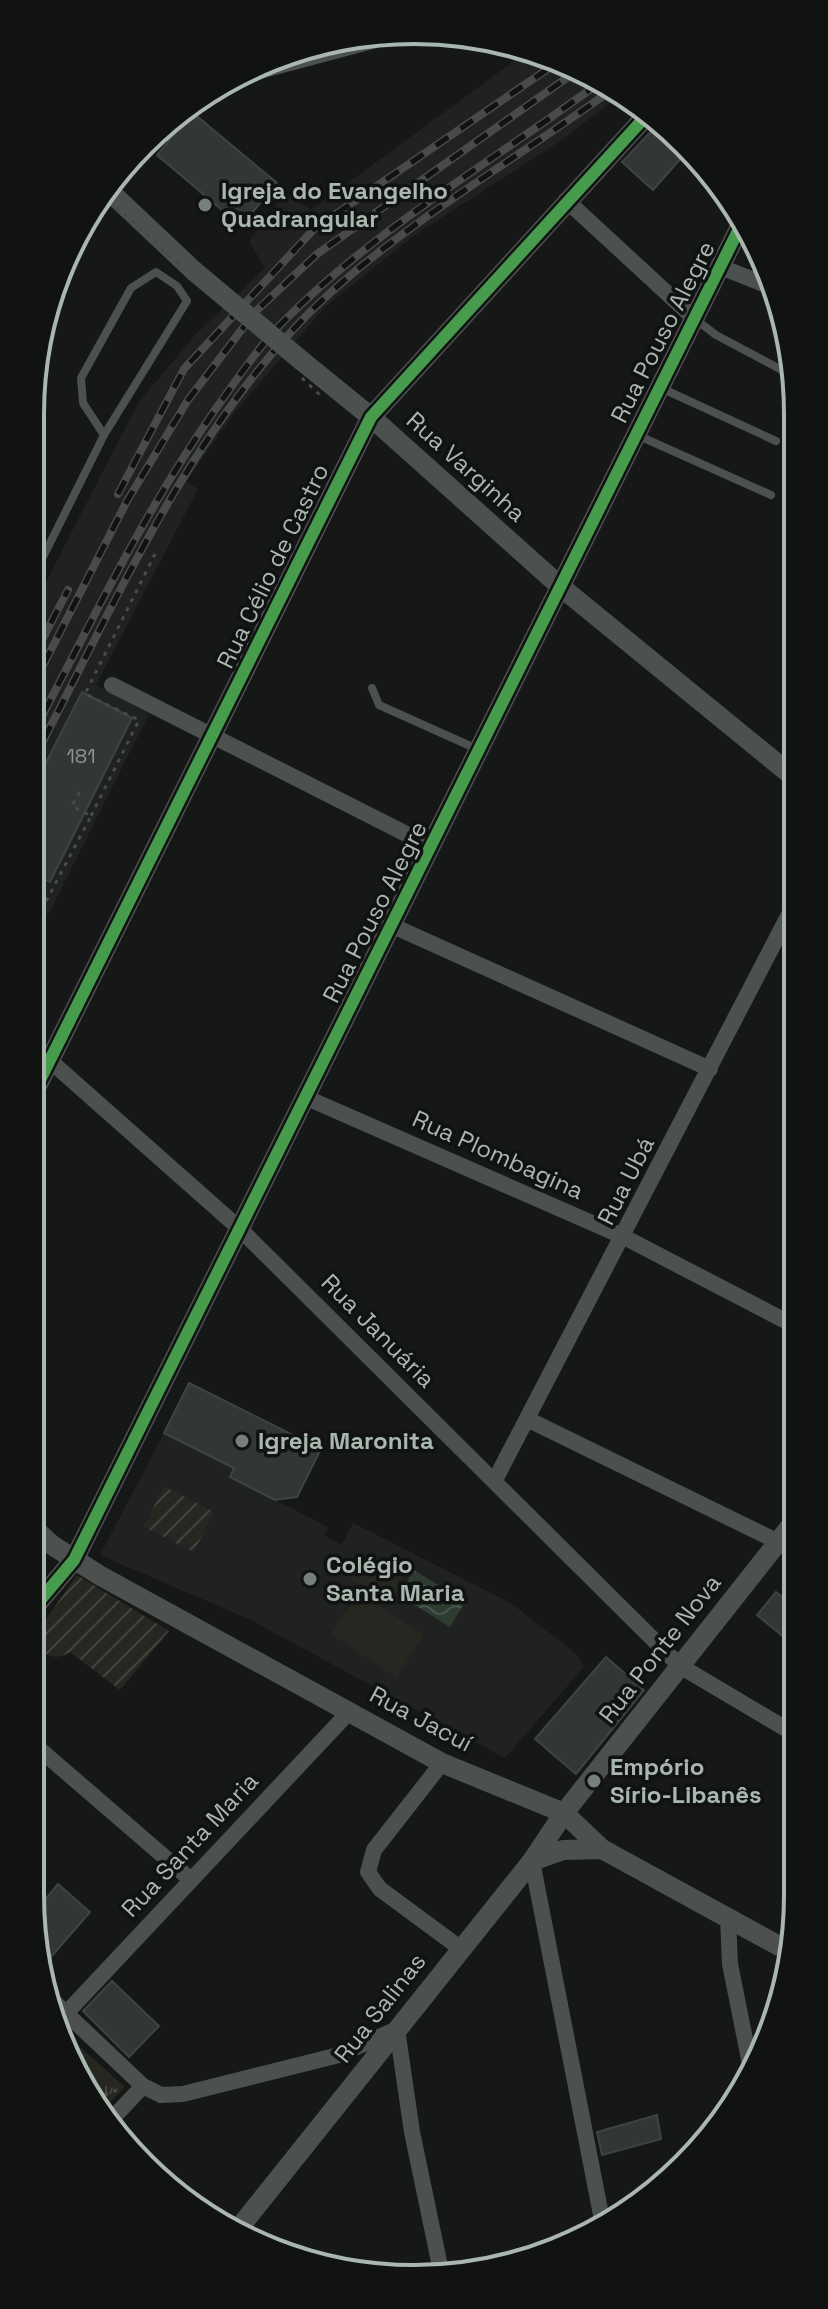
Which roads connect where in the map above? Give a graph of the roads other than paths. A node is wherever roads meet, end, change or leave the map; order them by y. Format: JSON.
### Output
{"nodes":[{"id":1,"x":365,"y":47,"type":"edge"},
{"id":2,"x":274,"y":71,"type":"edge"},
{"id":3,"x":641,"y":122,"type":"edge"},
{"id":4,"x":115,"y":196,"type":"edge"},
{"id":5,"x":566,"y":200,"type":"junction"},
{"id":6,"x":737,"y":234,"type":"edge"},
{"id":7,"x":721,"y":267,"type":"junction"},
{"id":8,"x":760,"y":282,"type":"edge"},
{"id":9,"x":694,"y":318,"type":"junction"},
{"id":10,"x":781,"y":370,"type":"edge"},
{"id":11,"x":660,"y":387,"type":"junction"},
{"id":12,"x":371,"y":417,"type":"junction"},
{"id":13,"x":636,"y":434,"type":"junction"},
{"id":14,"x":104,"y":435,"type":"junction"},
{"id":15,"x":776,"y":441,"type":"dead end"},
{"id":16,"x":771,"y":495,"type":"dead end"},
{"id":17,"x":44,"y":555,"type":"edge"},
{"id":18,"x":561,"y":587,"type":"junction"},
{"id":19,"x":112,"y":685,"type":"dead end"},
{"id":20,"x":372,"y":688,"type":"dead end"},
{"id":21,"x":214,"y":736,"type":"junction"},
{"id":22,"x":481,"y":750,"type":"junction"},
{"id":23,"x":784,"y":769,"type":"edge"},
{"id":24,"x":432,"y":847,"type":"junction"},
{"id":25,"x":784,"y":924,"type":"edge"},
{"id":26,"x":393,"y":926,"type":"junction"},
{"id":27,"x":44,"y":1056,"type":"edge"},
{"id":28,"x":49,"y":1061,"type":"junction"},
{"id":29,"x":710,"y":1069,"type":"junction"},
{"id":30,"x":44,"y":1071,"type":"edge"},
{"id":31,"x":307,"y":1098,"type":"junction"},
{"id":32,"x":240,"y":1229,"type":"junction"},
{"id":33,"x":624,"y":1237,"type":"junction"},
{"id":34,"x":784,"y":1317,"type":"edge"},
{"id":35,"x":527,"y":1419,"type":"junction"},
{"id":36,"x":495,"y":1480,"type":"junction"},
{"id":37,"x":44,"y":1536,"type":"edge"},
{"id":38,"x":784,"y":1544,"type":"edge"},
{"id":39,"x":784,"y":1550,"type":"edge"},
{"id":40,"x":74,"y":1560,"type":"junction"},
{"id":41,"x":44,"y":1595,"type":"edge"},
{"id":42,"x":680,"y":1666,"type":"junction"},
{"id":43,"x":350,"y":1711,"type":"junction"},
{"id":44,"x":784,"y":1728,"type":"edge"},
{"id":45,"x":44,"y":1753,"type":"edge"},
{"id":46,"x":442,"y":1763,"type":"junction"},
{"id":47,"x":564,"y":1813,"type":"junction"},
{"id":48,"x":602,"y":1849,"type":"junction"},
{"id":49,"x":532,"y":1861,"type":"junction"},
{"id":50,"x":190,"y":1879,"type":"junction"},
{"id":51,"x":728,"y":1918,"type":"junction"},
{"id":52,"x":780,"y":1947,"type":"edge"},
{"id":53,"x":460,"y":1948,"type":"junction"},
{"id":54,"x":64,"y":2015,"type":"edge"},
{"id":55,"x":67,"y":2023,"type":"edge"},
{"id":56,"x":397,"y":2029,"type":"junction"},
{"id":57,"x":748,"y":2054,"type":"edge"},
{"id":58,"x":143,"y":2086,"type":"junction"},
{"id":59,"x":116,"y":2115,"type":"edge"},
{"id":60,"x":601,"y":2214,"type":"edge"},
{"id":61,"x":246,"y":2225,"type":"edge"},
{"id":62,"x":440,"y":2264,"type":"edge"}],
"edges":[{"from":1,"to":2,"type":"lane"},
{"from":3,"to":5,"type":"street","name":"Rua Célio de Castro"},
{"from":4,"to":12,"type":"street","name":"Rua Varginha","bridge":true},
{"from":5,"to":9,"type":"street"},
{"from":5,"to":12,"type":"street","name":"Rua Célio de Castro"},
{"from":6,"to":7,"type":"street","name":"Rua Pouso Alegre"},
{"from":7,"to":8,"type":"street"},
{"from":7,"to":9,"type":"street","name":"Rua Pouso Alegre"},
{"from":9,"to":10,"type":"lane"},
{"from":9,"to":11,"type":"street","name":"Rua Pouso Alegre"},
{"from":11,"to":13,"type":"street","name":"Rua Pouso Alegre"},
{"from":11,"to":15,"type":"lane"},
{"from":12,"to":18,"type":"street","name":"Rua Varginha"},
{"from":12,"to":21,"type":"street","name":"Rua Célio de Castro"},
{"from":13,"to":16,"type":"lane"},
{"from":13,"to":18,"type":"street","name":"Rua Pouso Alegre"},
{"from":14,"to":14,"type":"lane"},
{"from":14,"to":17,"type":"lane"},
{"from":18,"to":22,"type":"street","name":"Rua Pouso Alegre"},
{"from":18,"to":23,"type":"street","name":"Rua Varginha"},
{"from":19,"to":21,"type":"street"},
{"from":20,"to":22,"type":"lane"},
{"from":21,"to":24,"type":"street"},
{"from":21,"to":28,"type":"street","name":"Rua Célio de Castro"},
{"from":22,"to":24,"type":"street","name":"Rua Pouso Alegre"},
{"from":24,"to":26,"type":"street","name":"Rua Pouso Alegre"},
{"from":25,"to":29,"type":"street","name":"Rua Ubá"},
{"from":26,"to":29,"type":"street"},
{"from":26,"to":31,"type":"street","name":"Rua Pouso Alegre"},
{"from":27,"to":28,"type":"street","name":"Rua Januária"},
{"from":28,"to":30,"type":"street","name":"Rua Célio de Castro"},
{"from":28,"to":32,"type":"street","name":"Rua Januária"},
{"from":29,"to":33,"type":"street","name":"Rua Ubá"},
{"from":31,"to":32,"type":"street","name":"Rua Pouso Alegre"},
{"from":31,"to":33,"type":"street","name":"Rua Plombagina"},
{"from":32,"to":36,"type":"street","name":"Rua Januária"},
{"from":32,"to":40,"type":"street","name":"Rua Pouso Alegre"},
{"from":33,"to":34,"type":"street","name":"Rua Plombagina"},
{"from":33,"to":35,"type":"street","name":"Rua Ubá"},
{"from":35,"to":36,"type":"street","name":"Rua Ubá"},
{"from":35,"to":38,"type":"street"},
{"from":36,"to":42,"type":"street","name":"Rua Januária"},
{"from":37,"to":40,"type":"street","name":"Rua Jacuí"},
{"from":39,"to":42,"type":"street","name":"Rua Ponte Nova"},
{"from":40,"to":41,"type":"street","name":"Rua Pouso Alegre"},
{"from":40,"to":43,"type":"street","name":"Rua Jacuí"},
{"from":42,"to":44,"type":"street","name":"Rua Januária"},
{"from":42,"to":47,"type":"street","name":"Rua Ponte Nova"},
{"from":43,"to":46,"type":"street","name":"Rua Jacuí"},
{"from":43,"to":50,"type":"street","name":"Rua Santa Maria"},
{"from":45,"to":50,"type":"street"},
{"from":46,"to":47,"type":"street","name":"Rua Jacuí"},
{"from":46,"to":53,"type":"street"},
{"from":47,"to":48,"type":"street","name":"Rua Jacuí"},
{"from":47,"to":49,"type":"street","name":"Rua Salinas"},
{"from":48,"to":49,"type":"street"},
{"from":48,"to":51,"type":"street","name":"Rua Jacuí"},
{"from":49,"to":53,"type":"street","name":"Rua Salinas"},
{"from":49,"to":60,"type":"street"},
{"from":50,"to":54,"type":"street","name":"Rua Santa Maria"},
{"from":51,"to":52,"type":"street","name":"Rua Jacuí"},
{"from":51,"to":57,"type":"street"},
{"from":53,"to":56,"type":"street","name":"Rua Salinas"},
{"from":55,"to":58,"type":"street"},
{"from":56,"to":58,"type":"street"},
{"from":56,"to":61,"type":"street","name":"Rua Salinas"},
{"from":56,"to":62,"type":"street"},
{"from":58,"to":59,"type":"street"}]}
